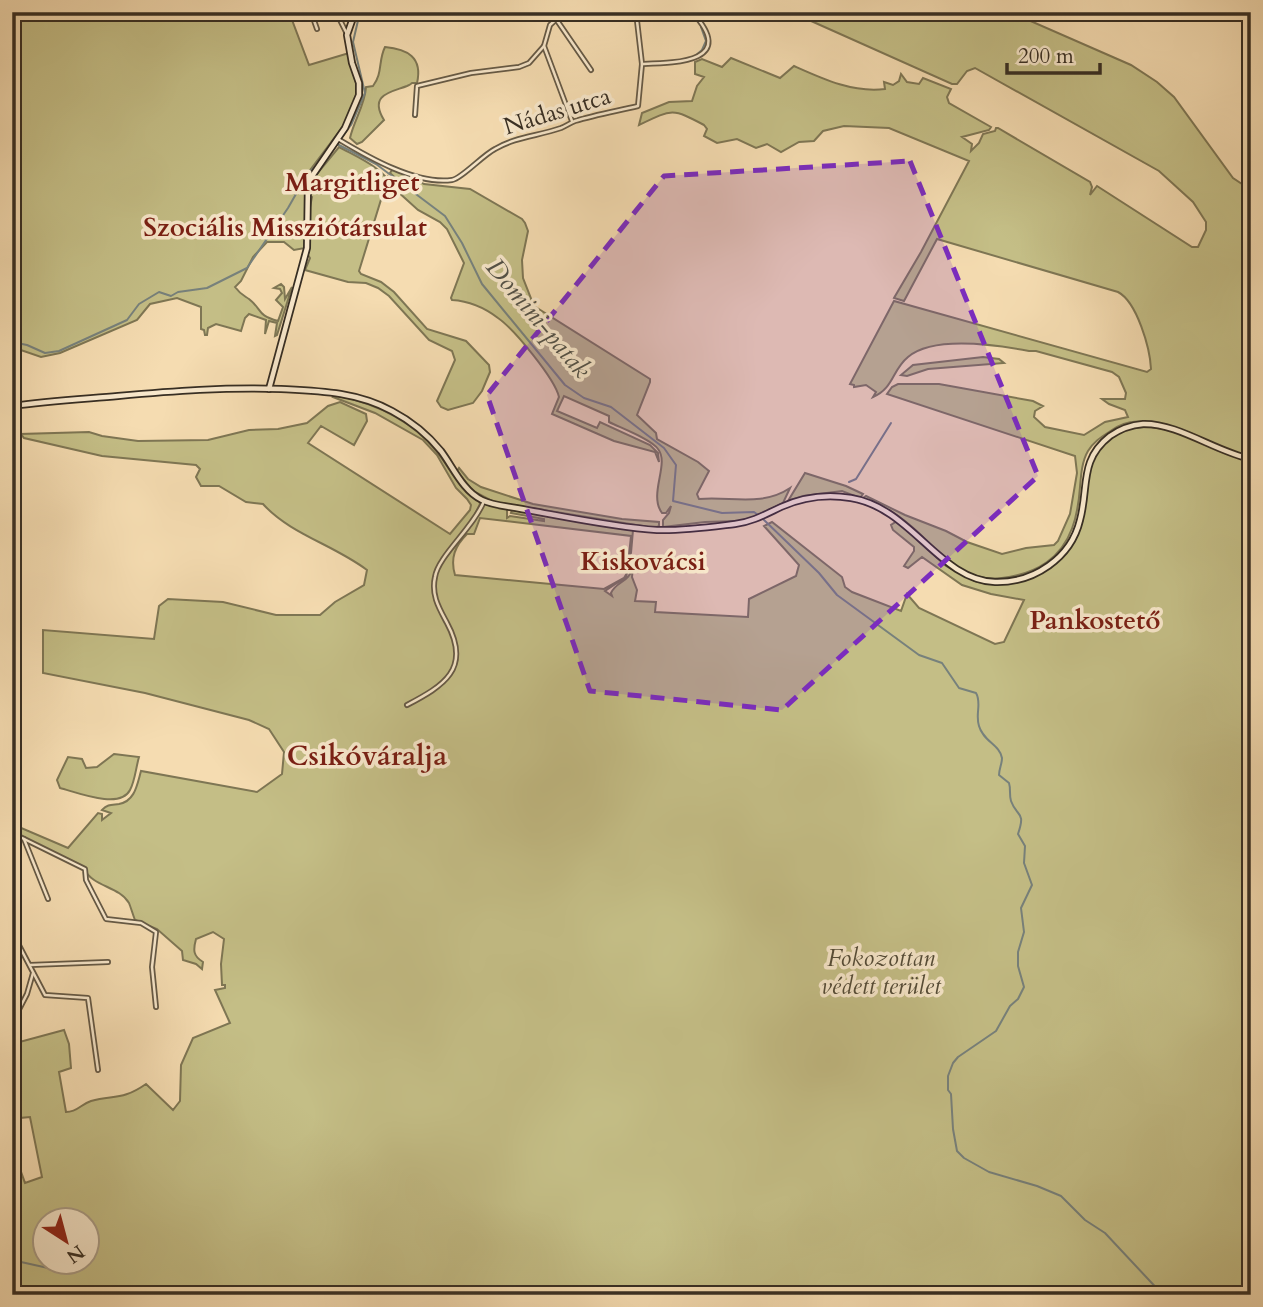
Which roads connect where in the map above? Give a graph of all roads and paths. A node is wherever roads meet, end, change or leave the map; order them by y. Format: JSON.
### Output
{"nodes":[{"id":1,"x":311,"y":12,"type":"edge"},
{"id":2,"x":336,"y":12,"type":"edge"},
{"id":3,"x":355,"y":12,"type":"edge"},
{"id":4,"x":564,"y":12,"type":"edge"},
{"id":5,"x":636,"y":12,"type":"edge"},
{"id":6,"x":692,"y":12,"type":"edge"},
{"id":7,"x":556,"y":19,"type":"junction"},
{"id":8,"x":317,"y":29,"type":"dead end"},
{"id":9,"x":347,"y":35,"type":"junction"},
{"id":10,"x":544,"y":46,"type":"junction"},
{"id":11,"x":642,"y":64,"type":"junction"},
{"id":12,"x":591,"y":71,"type":"dead end"},
{"id":13,"x":415,"y":115,"type":"dead end"},
{"id":14,"x":572,"y":122,"type":"junction"},
{"id":15,"x":339,"y":139,"type":"junction"},
{"id":16,"x":269,"y":389,"type":"junction"},
{"id":17,"x":12,"y":406,"type":"edge"},
{"id":18,"x":1251,"y":459,"type":"edge"},
{"id":19,"x":485,"y":501,"type":"junction"},
{"id":20,"x":407,"y":705,"type":"dead end"},
{"id":21,"x":12,"y":833,"type":"edge"},
{"id":22,"x":24,"y":839,"type":"junction"},
{"id":23,"x":48,"y":900,"type":"dead end"},
{"id":24,"x":12,"y":932,"type":"edge"},
{"id":25,"x":108,"y":962,"type":"dead end"},
{"id":26,"x":30,"y":965,"type":"junction"},
{"id":27,"x":33,"y":973,"type":"junction"},
{"id":28,"x":156,"y":1007,"type":"dead end"},
{"id":29,"x":12,"y":1023,"type":"edge"},
{"id":30,"x":98,"y":1070,"type":"dead end"}],
"edges":[{"from":1,"to":8,"type":"street"},
{"from":2,"to":9,"type":"street"},
{"from":3,"to":9,"type":"main road"},
{"from":4,"to":7,"type":"street"},
{"from":5,"to":11,"type":"street"},
{"from":6,"to":11,"type":"street"},
{"from":7,"to":10,"type":"street"},
{"from":7,"to":12,"type":"street"},
{"from":9,"to":15,"type":"main road"},
{"from":10,"to":13,"type":"street"},
{"from":10,"to":14,"type":"street"},
{"from":11,"to":14,"type":"street","name":"Nádas utca"},
{"from":14,"to":15,"type":"street","name":"Nádas utca"},
{"from":15,"to":16,"type":"main road"},
{"from":16,"to":17,"type":"main road"},
{"from":16,"to":19,"type":"main road"},
{"from":18,"to":19,"type":"main road"},
{"from":19,"to":20,"type":"street"},
{"from":21,"to":22,"type":"street"},
{"from":22,"to":23,"type":"street"},
{"from":22,"to":28,"type":"street"},
{"from":24,"to":26,"type":"street"},
{"from":25,"to":26,"type":"street"},
{"from":26,"to":27,"type":"street"},
{"from":27,"to":29,"type":"street"},
{"from":27,"to":30,"type":"street"}]}
